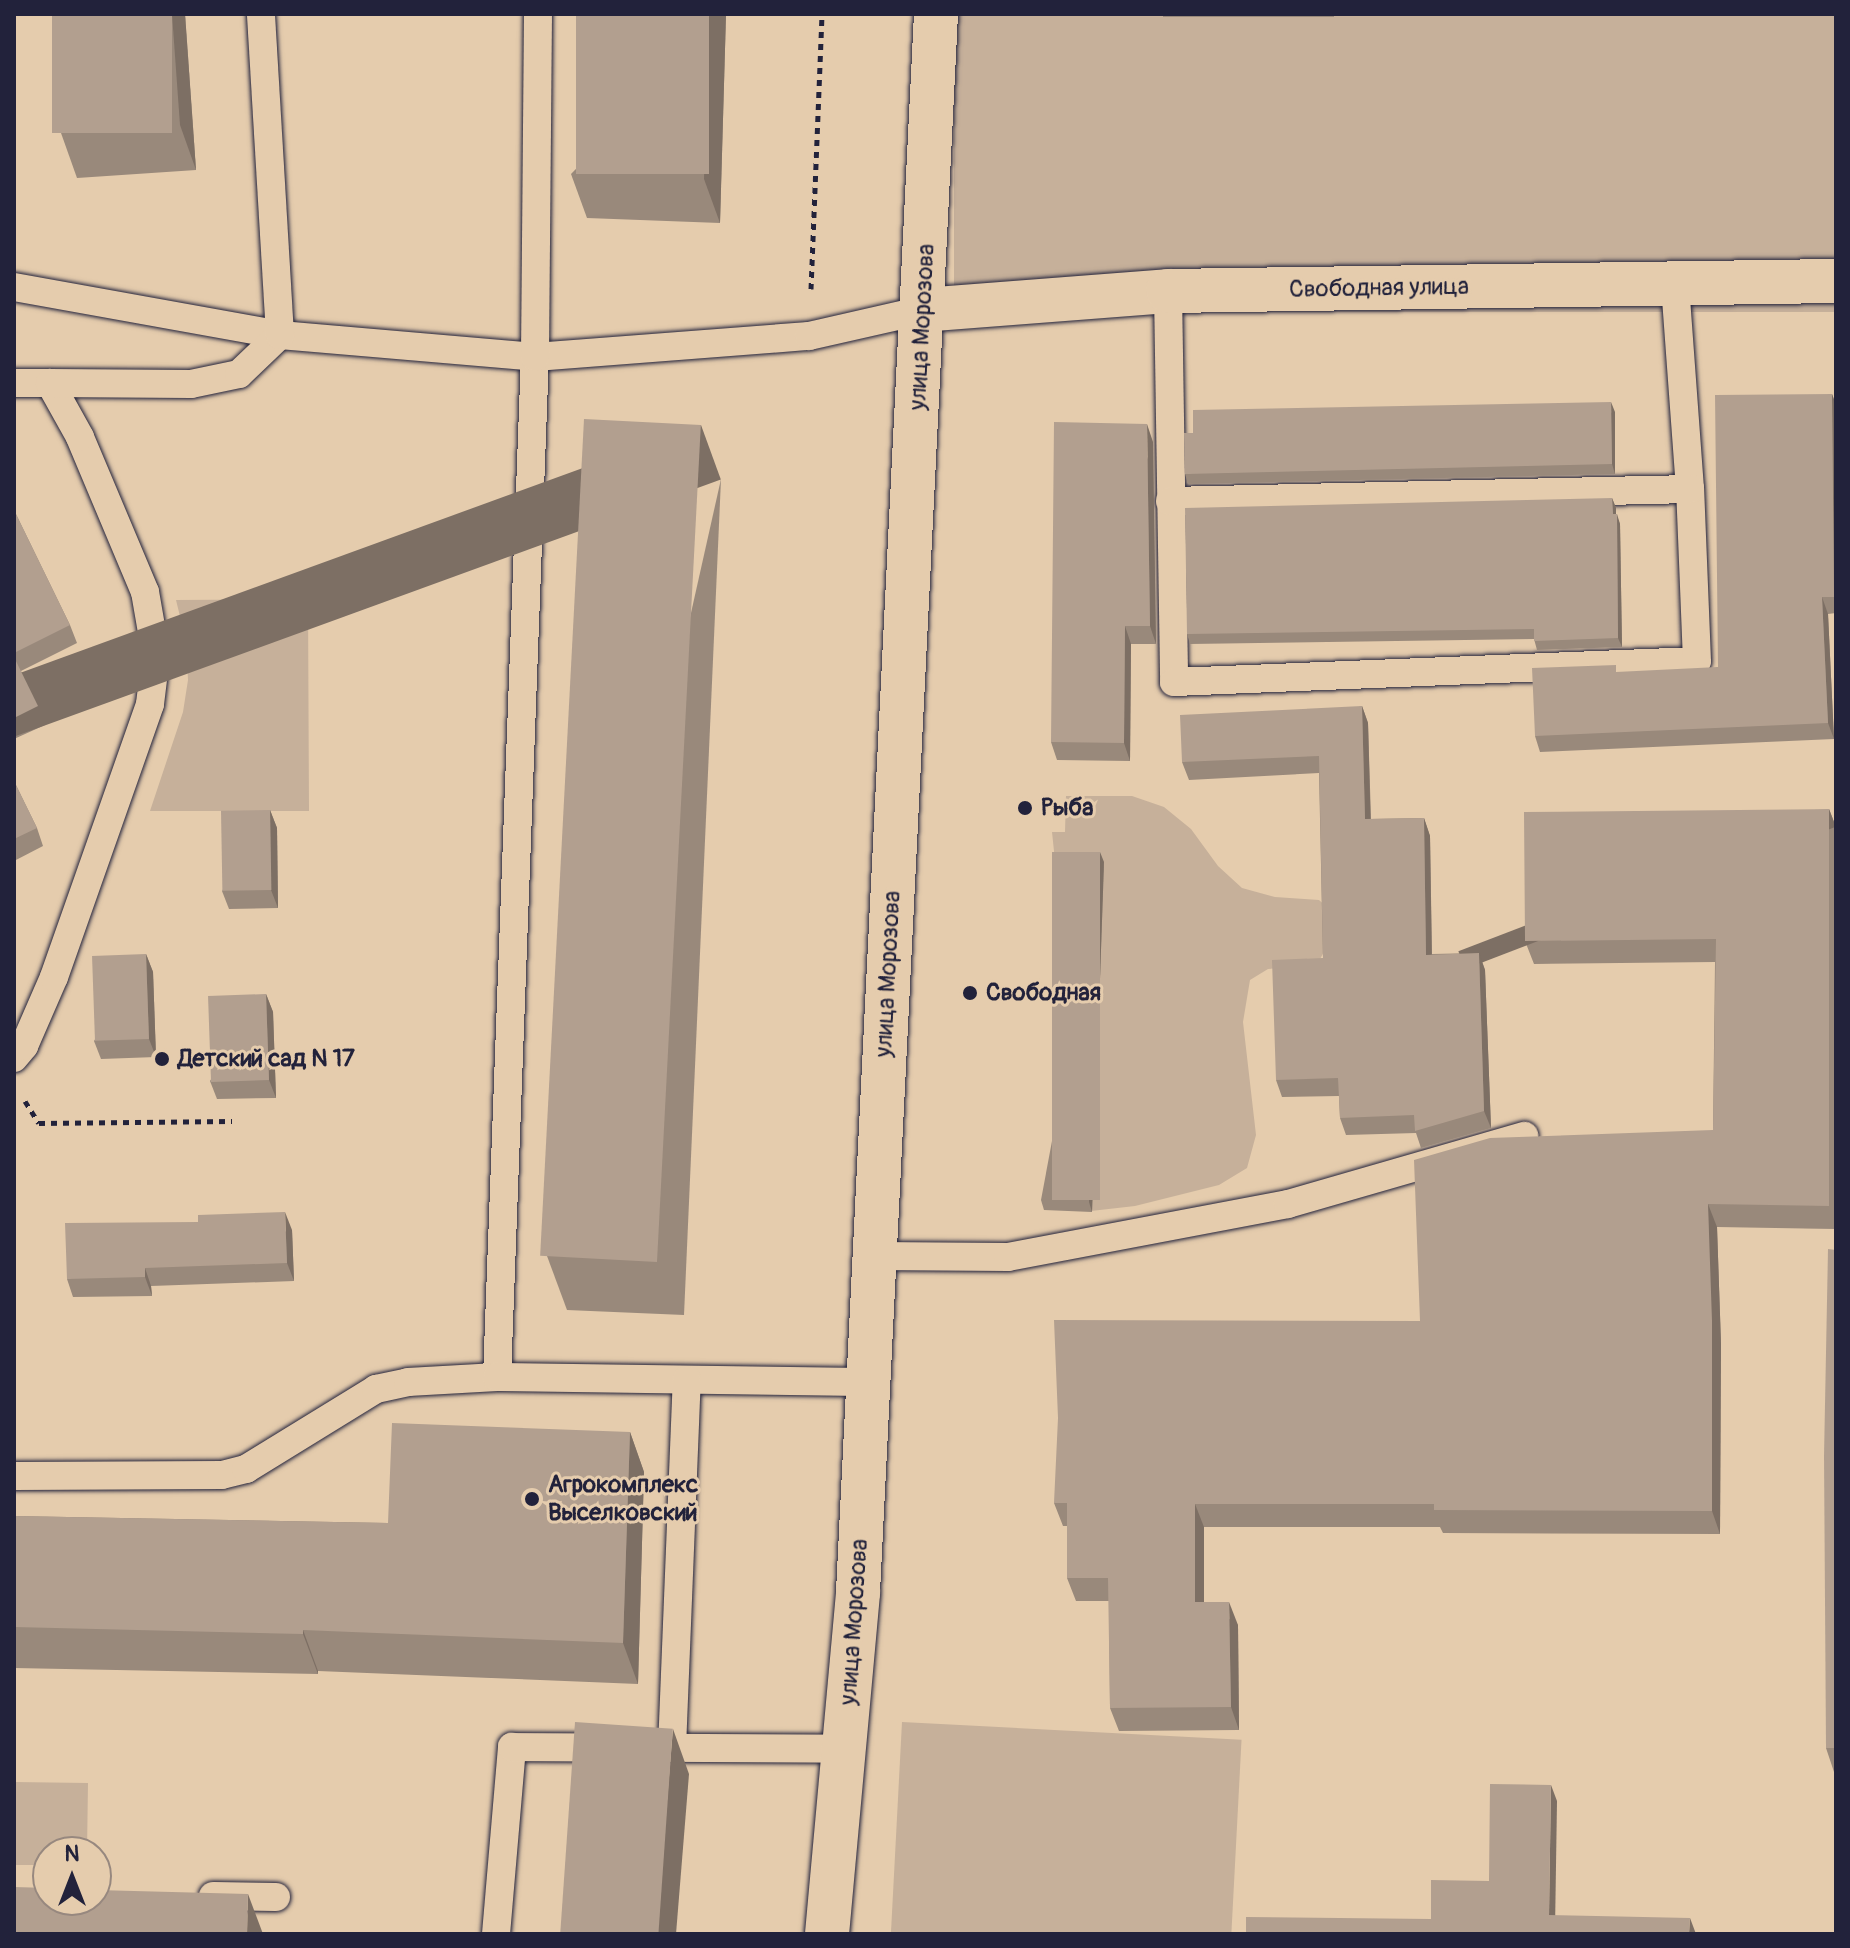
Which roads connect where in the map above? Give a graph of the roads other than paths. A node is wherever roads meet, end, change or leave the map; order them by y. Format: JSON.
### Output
{"nodes":[{"id":1,"x":261,"y":14,"type":"edge"},
{"id":2,"x":538,"y":14,"type":"edge"},
{"id":3,"x":936,"y":14,"type":"edge"},
{"id":4,"x":1836,"y":281,"type":"edge"},
{"id":5,"x":1675,"y":283,"type":"junction"},
{"id":6,"x":14,"y":287,"type":"edge"},
{"id":7,"x":1168,"y":291,"type":"junction"},
{"id":8,"x":923,"y":310,"type":"junction"},
{"id":9,"x":280,"y":335,"type":"junction"},
{"id":10,"x":535,"y":357,"type":"junction"},
{"id":11,"x":14,"y":383,"type":"edge"},
{"id":12,"x":50,"y":383,"type":"junction"},
{"id":13,"x":1690,"y":489,"type":"junction"},
{"id":14,"x":1170,"y":501,"type":"junction"},
{"id":15,"x":14,"y":1058,"type":"edge"},
{"id":16,"x":1524,"y":1136,"type":"edge"},
{"id":17,"x":874,"y":1256,"type":"junction"},
{"id":18,"x":497,"y":1377,"type":"junction"},
{"id":19,"x":687,"y":1380,"type":"junction"},
{"id":20,"x":866,"y":1382,"type":"junction"},
{"id":21,"x":14,"y":1476,"type":"edge"},
{"id":22,"x":672,"y":1748,"type":"junction"},
{"id":23,"x":844,"y":1749,"type":"junction"},
{"id":24,"x":185,"y":1896,"type":"edge"},
{"id":25,"x":276,"y":1897,"type":"dead end"},
{"id":26,"x":496,"y":1934,"type":"edge"},
{"id":27,"x":827,"y":1934,"type":"edge"}],
"edges":[{"from":1,"to":9,"type":"lane"},
{"from":2,"to":10,"type":"lane"},
{"from":3,"to":8,"type":"street","name":"улица Морозова"},
{"from":4,"to":5,"type":"street","name":"Свободная улица"},
{"from":5,"to":7,"type":"street","name":"Свободная улица"},
{"from":5,"to":13,"type":"lane"},
{"from":6,"to":9,"type":"lane"},
{"from":7,"to":8,"type":"street","name":"Свободная улица"},
{"from":7,"to":14,"type":"lane"},
{"from":8,"to":10,"type":"lane"},
{"from":8,"to":17,"type":"street","name":"улица Морозова"},
{"from":9,"to":10,"type":"lane"},
{"from":9,"to":12,"type":"lane"},
{"from":10,"to":18,"type":"lane"},
{"from":11,"to":12,"type":"lane"},
{"from":12,"to":15,"type":"lane"},
{"from":13,"to":14,"type":"lane"},
{"from":13,"to":14,"type":"lane"},
{"from":16,"to":17,"type":"lane"},
{"from":17,"to":20,"type":"street","name":"улица Морозова"},
{"from":18,"to":19,"type":"lane"},
{"from":18,"to":21,"type":"lane"},
{"from":19,"to":20,"type":"lane"},
{"from":19,"to":22,"type":"lane"},
{"from":20,"to":23,"type":"street","name":"улица Морозова"},
{"from":22,"to":23,"type":"lane"},
{"from":22,"to":26,"type":"lane"},
{"from":23,"to":27,"type":"street","name":"улица Морозова"},
{"from":24,"to":25,"type":"lane"}]}
